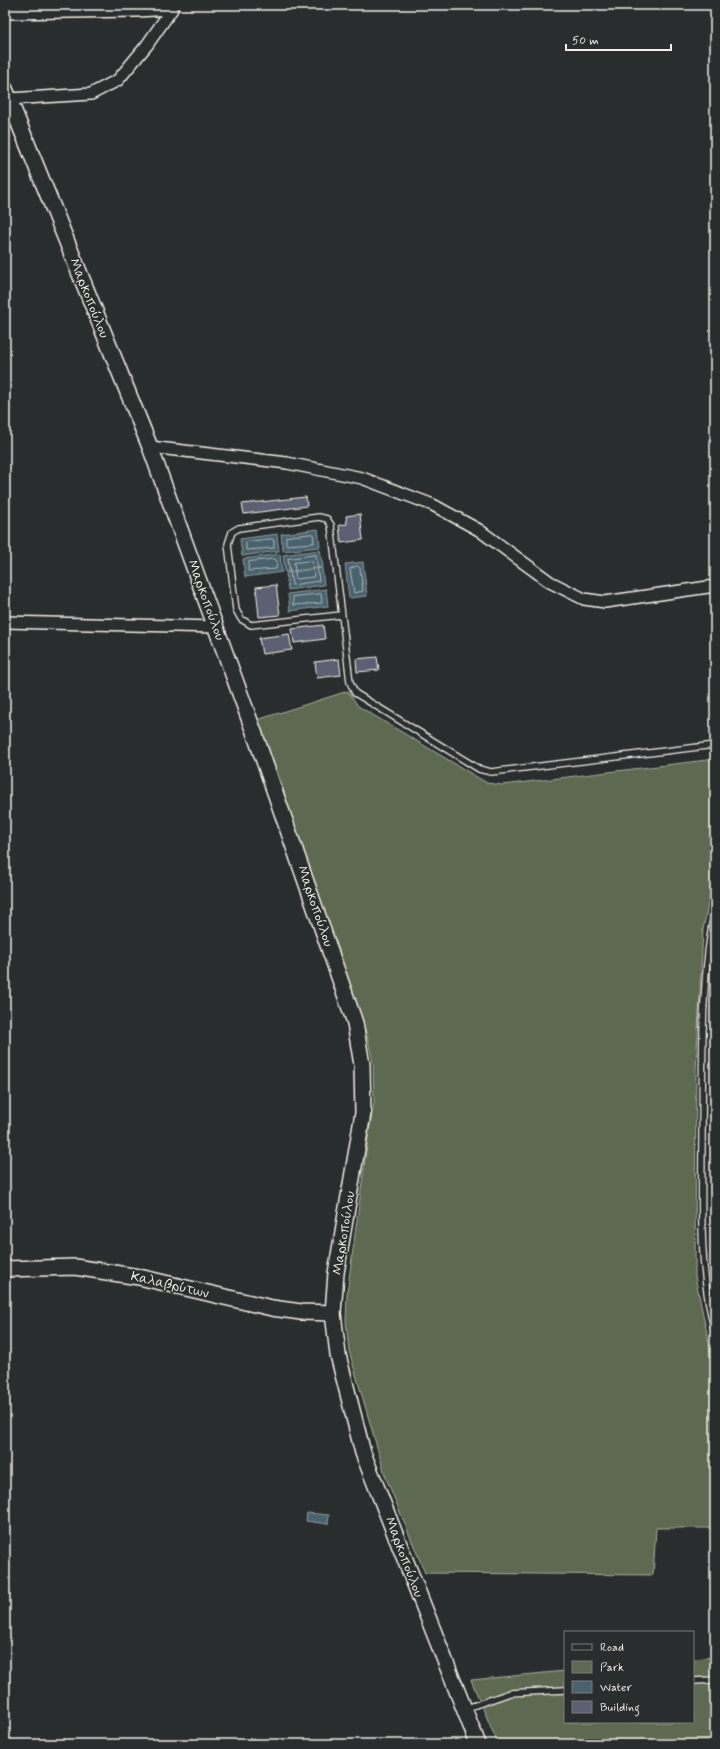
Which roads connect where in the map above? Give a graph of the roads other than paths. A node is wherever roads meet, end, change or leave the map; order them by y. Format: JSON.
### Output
{"nodes":[{"id":1,"x":174,"y":7,"type":"edge"},
{"id":2,"x":5,"y":13,"type":"edge"},
{"id":3,"x":7,"y":94,"type":"edge"},
{"id":4,"x":150,"y":447,"type":"junction"},
{"id":5,"x":715,"y":586,"type":"edge"},
{"id":6,"x":341,"y":615,"type":"junction"},
{"id":7,"x":5,"y":622,"type":"edge"},
{"id":8,"x":216,"y":627,"type":"junction"},
{"id":9,"x":715,"y":745,"type":"edge"},
{"id":10,"x":715,"y":908,"type":"edge"},
{"id":11,"x":5,"y":1269,"type":"edge"},
{"id":12,"x":333,"y":1313,"type":"junction"},
{"id":13,"x":715,"y":1332,"type":"edge"},
{"id":14,"x":715,"y":1680,"type":"edge"},
{"id":15,"x":694,"y":1681,"type":"edge"},
{"id":16,"x":564,"y":1690,"type":"edge"},
{"id":17,"x":463,"y":1710,"type":"junction"},
{"id":18,"x":478,"y":1744,"type":"edge"}],
"edges":[{"from":1,"to":2,"type":"street"},
{"from":1,"to":3,"type":"street"},
{"from":3,"to":4,"type":"street","name":"Μαρκοπούλου"},
{"from":4,"to":5,"type":"street"},
{"from":4,"to":8,"type":"street","name":"Μαρκοπούλου"},
{"from":6,"to":6,"type":"lane"},
{"from":6,"to":9,"type":"lane"},
{"from":7,"to":8,"type":"street"},
{"from":8,"to":12,"type":"street","name":"Μαρκοπούλου"},
{"from":10,"to":13,"type":"lane"},
{"from":11,"to":12,"type":"street","name":"Καλαβρύτων"},
{"from":12,"to":17,"type":"street","name":"Μαρκοπούλου"},
{"from":14,"to":15,"type":"lane"},
{"from":16,"to":17,"type":"lane"},
{"from":17,"to":18,"type":"street","name":"Μαρκοπούλου"}]}
